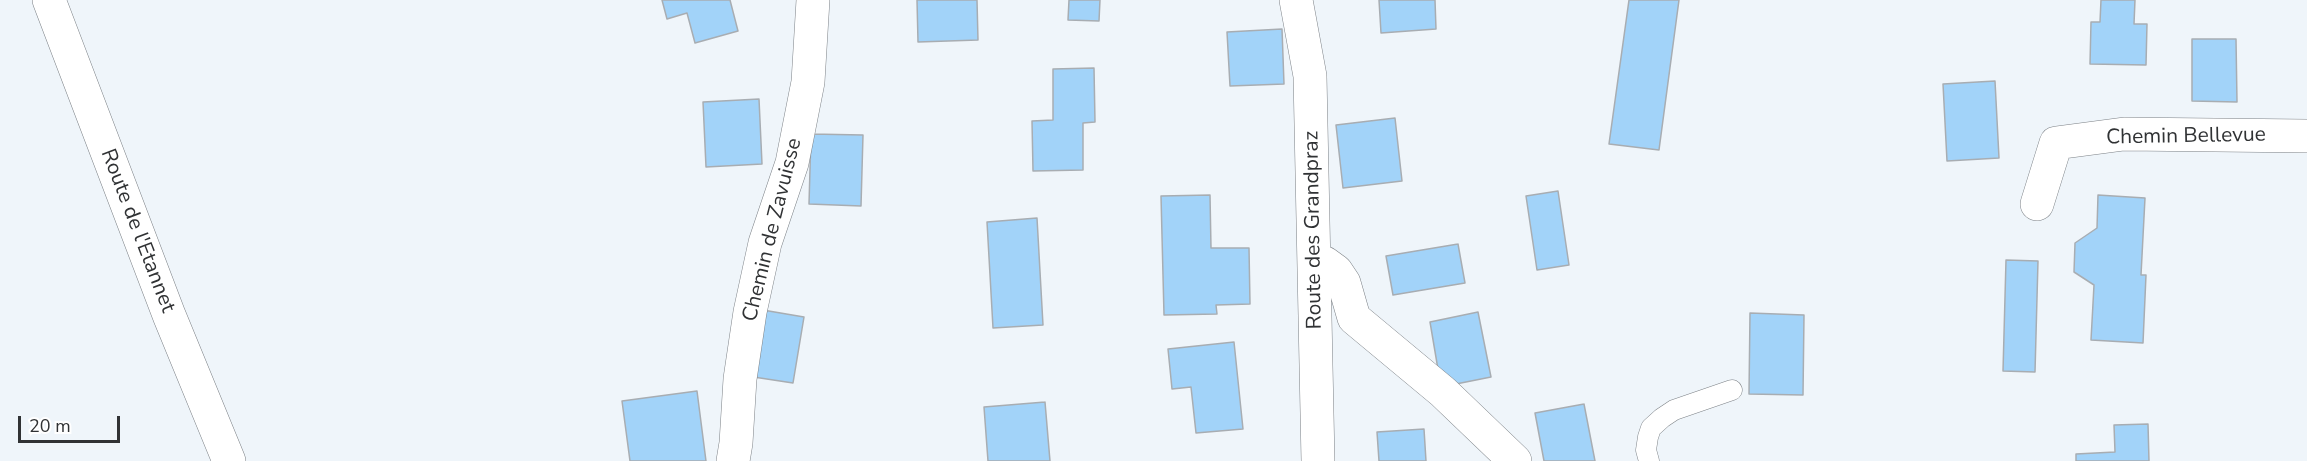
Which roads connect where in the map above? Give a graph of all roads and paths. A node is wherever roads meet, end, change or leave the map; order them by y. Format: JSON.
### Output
{"nodes":[{"id":1,"x":49,"y":0,"type":"edge"},
{"id":2,"x":813,"y":0,"type":"edge"},
{"id":3,"x":1296,"y":0,"type":"edge"},
{"id":4,"x":2307,"y":136,"type":"edge"},
{"id":5,"x":2037,"y":204,"type":"dead end"},
{"id":6,"x":1315,"y":263,"type":"junction"},
{"id":7,"x":1732,"y":390,"type":"dead end"},
{"id":8,"x":229,"y":461,"type":"edge"},
{"id":9,"x":733,"y":461,"type":"edge"},
{"id":10,"x":1318,"y":461,"type":"edge"},
{"id":11,"x":1515,"y":461,"type":"edge"},
{"id":12,"x":1649,"y":461,"type":"edge"}],
"edges":[{"from":1,"to":8,"type":"street","name":"Route de l'Etannet"},
{"from":2,"to":9,"type":"street","name":"Chemin de Zavuisse"},
{"from":3,"to":6,"type":"street","name":"Route des Grandpraz"},
{"from":4,"to":5,"type":"street","name":"Chemin Bellevue"},
{"from":6,"to":10,"type":"street","name":"Route des Grandpraz"},
{"from":6,"to":11,"type":"street"},
{"from":7,"to":12,"type":"lane"}]}
